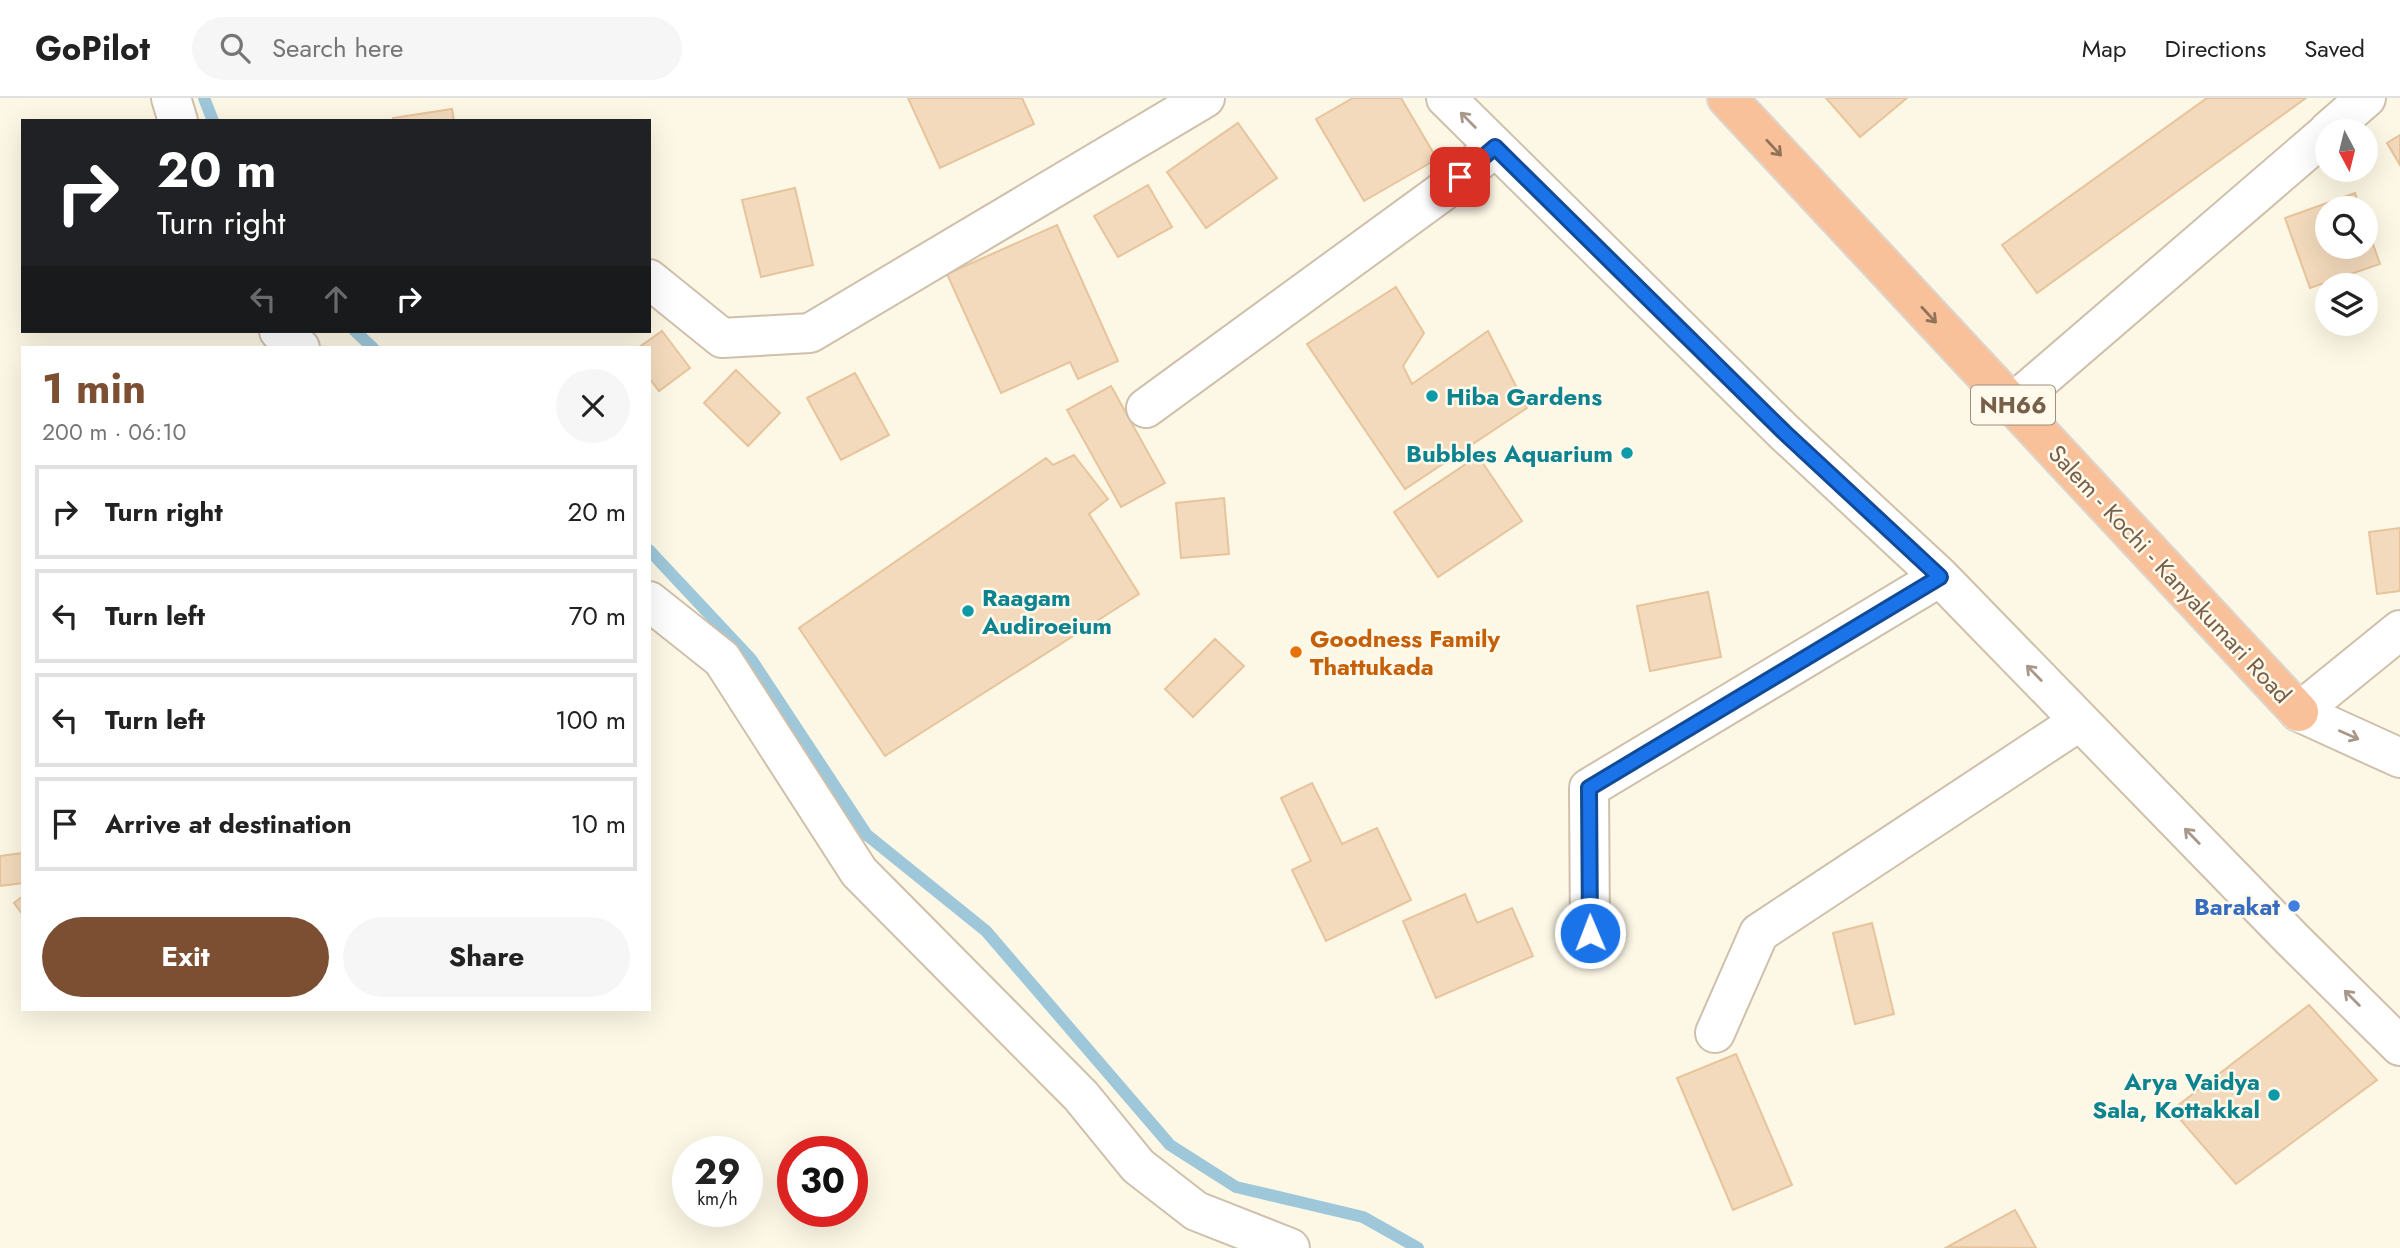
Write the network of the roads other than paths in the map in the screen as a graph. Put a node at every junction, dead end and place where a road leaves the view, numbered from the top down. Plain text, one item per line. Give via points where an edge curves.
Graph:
1 (171, 98) edge
2 (1205, 98) edge
3 (1446, 98) edge
4 (1727, 98) edge
5 (2367, 98) edge
6 (177, 119) edge
7 (2343, 119) edge
8 (2315, 143) edge
9 (1495, 147) junction
10 (651, 281) edge
11 (281, 333) edge
12 (298, 346) edge
13 (2012, 404) junction
14 (1146, 408) dead end
15 (1940, 577) junction
16 (651, 603) edge
17 (2400, 630) edge
18 (2299, 712) junction
19 (2080, 721) junction
20 (2400, 758) edge
21 (1590, 933) dead end
22 (1715, 1033) dead end
23 (2400, 1046) edge
24 (1290, 1248) edge

1 - 6 street
2 - 10 street via 810,333 722,338
9 -> 3 street
4 -> 13 highway, Salem - Kochi - Kanyakumari Road / NH66
5 - 7 street
8 - 13 street
9 - 14 street via 1442,192
9 - 15 street via 1784,432
11 - 12 street
13 - 18 highway, Salem - Kochi - Kanyakumari Road / NH66
19 -> 15 street
15 - 21 street via 1589,788
16 - 24 street via 722,659 859,872 1081,1096 1138,1166 1196,1211
17 - 18 street
18 -> 20 street
19 - 22 street via 1759,933
23 -> 19 street

